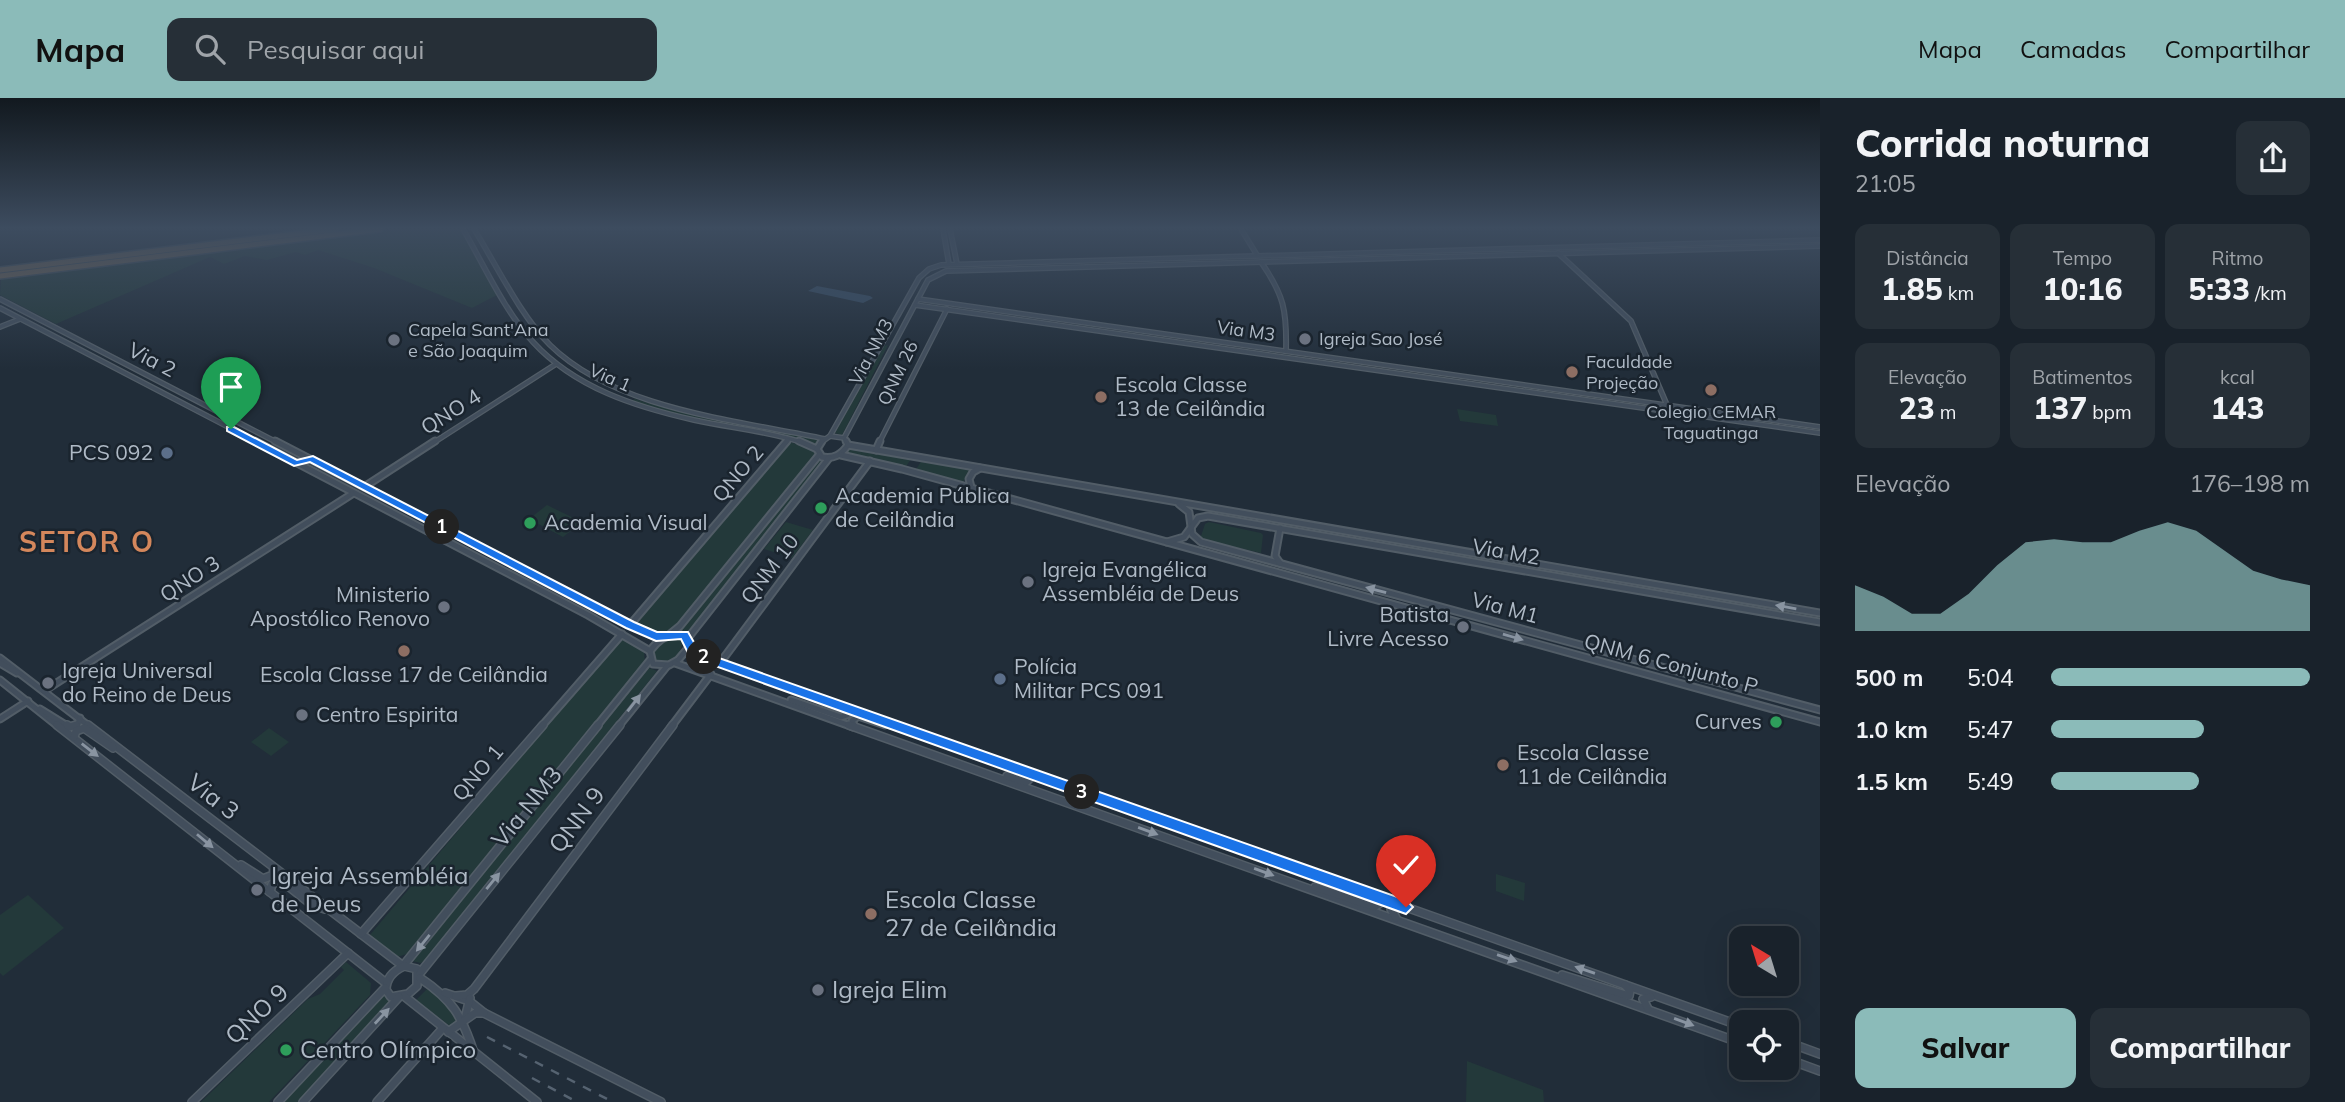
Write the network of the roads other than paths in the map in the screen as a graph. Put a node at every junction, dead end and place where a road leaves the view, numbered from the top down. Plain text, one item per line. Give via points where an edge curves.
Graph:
1 (491, 276) edge
2 (504, 276) edge
3 (922, 276) edge
4 (934, 276) edge
5 (1270, 276) edge
6 (1583, 276) edge
7 (916, 284) junction
8 (925, 286) junction
9 (912, 291) junction
10 (922, 292) junction
11 (0, 299) edge
12 (918, 299) junction
13 (915, 305) junction
14 (934, 305) junction
15 (0, 308) edge
16 (947, 309) junction
17 (20, 310) junction
18 (11, 314) junction
19 (529, 317) junction
20 (20, 319) junction
21 (1053, 321) junction
22 (0, 327) edge
23 (526, 332) junction
24 (1174, 335) junction
25 (1140, 336) junction
26 (887, 337) junction
27 (896, 339) junction
28 (883, 344) junction
29 (892, 346) junction
30 (91, 347) junction
31 (1240, 350) junction
32 (1275, 350) junction
33 (81, 351) junction
34 (1285, 354) junction
35 (1331, 358) junction
36 (1299, 359) junction
37 (556, 364) junction
38 (1436, 372) junction
39 (1400, 373) junction
40 (607, 384) junction
41 (1497, 387) junction
42 (1542, 387) junction
43 (179, 391) junction
44 (186, 395) junction
45 (167, 396) junction
46 (618, 398) junction
47 (175, 400) junction
48 (630, 402) junction
49 (1653, 403) junction
50 (662, 404) junction
51 (1616, 404) junction
52 (1667, 405) junction
53 (1719, 412) junction
54 (1681, 413) junction
55 (1820, 429) edge
56 (827, 437) junction
57 (844, 438) junction
58 (788, 440) junction
59 (848, 445) junction
60 (876, 450) junction
61 (818, 452) junction
62 (301, 453) junction
63 (841, 454) junction
64 (913, 457) junction
65 (310, 458) junction
66 (829, 458) junction
67 (290, 460) junction
68 (870, 461) junction
69 (297, 464) junction
70 (980, 468) junction
71 (902, 469) junction
72 (1046, 479) joint
73 (364, 487) junction
74 (973, 489) junction
75 (352, 494) junction
76 (1173, 502) junction
77 (436, 524) junction
78 (1190, 526) junction
79 (1280, 528) junction
80 (445, 529) junction
81 (425, 531) junction
82 (435, 536) junction
83 (1164, 542) junction
84 (1416, 543) junction
85 (1434, 547) junction
86 (1417, 552) junction
87 (1433, 555) junction
88 (1219, 556) junction
89 (1254, 557) junction
90 (1272, 559) junction
91 (1534, 563) joint
92 (1586, 572) junction
93 (1602, 576) junction
94 (1584, 582) junction
95 (1608, 586) junction
96 (1751, 601) joint
97 (1386, 602) junction
98 (1426, 603) junction
99 (599, 607) junction
100 (610, 613) junction
101 (1820, 613) edge
102 (589, 615) junction
103 (1438, 616) junction
104 (600, 622) junction
105 (1820, 622) edge
106 (630, 625) junction
107 (1507, 625) junction
108 (622, 634) junction
109 (667, 636) junction
110 (688, 638) junction
111 (689, 647) junction
112 (650, 651) junction
113 (0, 660) edge
114 (650, 660) junction
115 (675, 663) junction
116 (720, 663) junction
117 (667, 666) junction
118 (1661, 667) junction
119 (1633, 670) junction
120 (711, 674) junction
121 (0, 680) edge
122 (44, 691) junction
123 (774, 697) junction
124 (28, 701) junction
125 (841, 706) junction
126 (37, 708) junction
127 (1820, 710) edge
128 (80, 718) junction
129 (0, 719) edge
130 (1820, 722) edge
131 (854, 725) junction
132 (922, 734) junction
133 (74, 737) junction
134 (122, 752) junction
135 (971, 767) junction
136 (1026, 772) junction
137 (1042, 792) junction
138 (1111, 802) junction
139 (226, 857) junction
140 (274, 868) junction
141 (1288, 881) junction
142 (271, 892) junction
143 (1372, 894) junction
144 (331, 912) junction
145 (1397, 919) junction
146 (1467, 928) junction
147 (361, 934) junction
148 (348, 953) junction
149 (1551, 959) joint
150 (403, 966) junction
151 (1542, 971) junction
152 (420, 976) junction
153 (1620, 982) junction
154 (386, 986) junction
155 (474, 989) junction
156 (445, 993) junction
157 (456, 996) junction
158 (401, 997) junction
159 (469, 1001) junction
160 (1649, 1009) junction
161 (484, 1013) junction
162 (464, 1022) junction
163 (1729, 1022) edge
164 (1729, 1023) edge
165 (444, 1031) junction
166 (1729, 1039) edge
167 (1799, 1046) edge
168 (474, 1053) junction
169 (1820, 1054) edge
170 (1799, 1063) edge
171 (1820, 1071) edge
172 (191, 1102) edge
173 (278, 1102) edge
174 (303, 1102) edge
175 (377, 1102) edge
176 (537, 1102) edge
177 (661, 1102) edge

1 - 23 main road, Via 1
2 - 19 main road, Via 1
3 - 7 main road, Via NM3
4 - 8 main road
5 - 34 main road via 1287,307
6 - 52 main road via 1631,321
7 - 8 main road
7 - 9 main road, Via NM3
8 - 10 main road, Via NM3
9 - 10 main road
9 - 26 main road, Via NM3
10 - 12 main road, Via NM3
11 - 17 main road, Via 2
12 - 13 main road, Via NM3
12 - 14 main road, Via M3
13 - 14 main road, Via M3
13 - 27 main road, Via NM3
14 - 16 main road, Via M3
14 - 21 main road, Via M3
15 - 18 main road, Via 2
16 - 21 main road, Via M3
16 - 60 main road, QNM 26
17 - 18 main road
17 - 30 main road, Via 2
18 - 20 main road, Via 2
19 - 23 main road via 535,331
19 - 40 main road, Via 1 via 566,360
20 - 22 main road
20 - 33 main road, Via 2
21 - 24 main road, Via M3
21 - 25 main road
23 - 37 main road, Via 1
24 - 25 main road via 1176,339
24 - 32 main road, Via M3
25 - 31 main road
26 - 27 main road
26 - 28 main road, Via NM3
27 - 29 main road, Via NM3
28 - 29 main road
28 - 56 main road, Via NM3
29 - 57 main road, Via NM3
30 - 33 main road
30 - 43 main road, Via 2
31 - 32 main road via 1239,346
31 - 34 main road
32 - 34 main road, Via M3
33 - 45 main road, Via 2
34 - 35 main road, Via M3
34 - 36 main road
35 - 36 main road via 1334,361
35 - 38 main road, Via M3
36 - 39 main road
37 - 46 main road, Via 1
37 - 73 main road, QNO 4
38 - 39 main road via 1396,370
38 - 42 main road, Via M3
39 - 41 main road
40 - 46 main road via 626,394
40 - 50 main road, Via 1
41 - 42 main road via 1544,391
41 - 51 main road
42 - 49 main road, Via M3
43 - 44 main road, Via 2
43 - 45 main road
44 - 47 main road
44 - 62 main road, Via 2
45 - 47 main road, Via 2
46 - 48 main road, Via 1
47 - 67 main road, Via 2
48 - 50 main road via 636,398
48 - 58 main road, Via 1
49 - 51 main road via 1612,399
49 - 52 main road, Via M3
50 - 56 main road, Via 1
51 - 54 main road
52 - 53 main road, Via M3
53 - 54 main road via 1724,417
53 - 55 main road, Via M3
54 - 55 main road
56 - 57 main road, Via 1
56 - 61 main road, Via NM3
57 - 59 main road
58 - 61 main road, Via 1
58 - 106 main road, QNO 2
59 - 60 main road
59 - 63 main road
60 - 64 main road
61 - 66 main road, Via 1
61 - 109 main road via 680,626
62 - 65 main road, Via 2
62 - 67 main road
63 - 66 main road
63 - 68 main road
64 - 70 main road
64 - 71 main road via 917,466
65 - 69 main road
65 - 73 main road, Via 2
66 - 110 main road
67 - 69 main road, Via 2
68 - 71 main road
68 - 116 main road, QNM 10
69 - 75 main road, Via 2
70 - 72 main road
70 - 74 main road via 969,480
71 - 74 main road
72 - 76 main road
73 - 77 main road, Via 2
74 - 83 main road
75 - 81 main road, Via 2
75 - 122 main road, QNO 3
76 - 78 main road, Via M1 via 1189,512
76 - 84 main road
77 - 80 main road, Via 2
77 - 81 main road
78 - 79 main road, Via M2 via 1208,516
78 - 83 main road via 1180,539
78 - 89 main road, Via M1 via 1201,542
79 - 86 main road, Via M2
79 - 90 main road
80 - 82 main road
80 - 99 main road, Via 2
81 - 82 main road, Via 2
82 - 102 main road, Via 2
83 - 88 main road
84 - 85 main road
84 - 86 main road via 1422,550
85 - 87 main road via 1429,551
85 - 91 main road
86 - 87 main road, Via M2
87 - 94 main road, Via M2
88 - 89 main road via 1216,552 1220,550
88 - 97 main road
89 - 90 main road, Via M1
98 -> 90 main road, Via M1
91 - 92 main road
92 - 93 main road
92 - 94 main road via 1589,579
93 - 95 main road via 1598,580
93 - 96 main road
94 - 95 main road, Via M2
95 - 105 main road, Via M2
101 -> 96 main road
97 - 98 main road via 1424,610
97 - 103 main road, QNM 6 Conjunto P
98 - 107 main road, Via M1
99 - 100 main road, Via 2
99 - 102 main road
100 - 104 main road
100 - 106 main road, Via 2
102 - 104 main road, Via 2
103 - 107 main road via 1436,610
103 -> 119 main road, QNM 6 Conjunto P
104 - 108 main road, Via 2
106 - 109 main road, Via 2 via 654,636
107 - 118 main road, Via M1
108 - 112 main road, Via 2
108 - 147 main road, QNO 1
109 - 110 main road
109 - 112 main road
110 - 111 main road
111 - 115 main road
111 - 116 main road via 694,654
112 - 114 main road
113 - 122 main road, Via 3
114 - 117 main road via 656,666
114 -> 150 main road, Via NM3
115 - 117 main road
115 - 120 main road
116 - 125 main road
152 -> 117 main road, Via NM3
118 - 119 main road via 1663,675
118 - 127 main road, Via M1
119 - 130 main road, QNM 6 Conjunto P
120 - 123 main road
120 - 155 main road, QNN 9
121 - 124 main road, Via 3
122 - 128 main road, Via 3
123 - 125 main road via 841,717 848,712
123 - 131 main road
124 - 126 main road, Via 3
124 - 129 main road
125 - 132 main road
126 - 128 main road via 70,727
126 - 133 main road, Via 3
128 - 134 main road, Via 3
131 - 132 main road via 858,716
131 - 135 main road
132 - 136 main road
133 - 134 main road via 84,728
133 -> 139 main road, Via 3
134 - 140 main road, Via 3
135 - 136 main road via 1026,782 1030,778
135 - 137 main road
136 - 138 main road
137 - 138 main road via 1038,787 1044,781
137 -> 141 main road
138 - 143 main road
139 - 140 main road via 263,879 271,876
139 - 142 main road, Via 3
140 - 144 main road, Via 3
141 - 143 main road via 1378,906 1379,899
141 - 145 main road
142 - 144 main road via 272,884 282,881 311,904
142 - 148 main road, Via 3
143 - 146 main road
144 - 147 main road, Via 3
145 - 146 main road via 1391,913 1393,907
145 -> 151 main road
146 - 149 main road
147 - 150 main road, Via 3
148 - 154 main road, Via 3
148 - 172 main road, QNO 9
153 -> 149 main road
150 - 152 main road via 415,967
150 - 154 main road via 390,974
151 - 153 main road via 1629,996 1629,988
151 - 160 main road
152 - 156 main road
152 - 158 main road via 414,990
153 - 163 main road
154 - 158 main road via 391,997
154 - 173 main road
155 - 157 main road
155 - 159 main road, QNN 9
156 - 157 main road
156 - 162 main road
157 - 159 main road
158 - 165 main road
174 -> 158 main road
159 - 161 main road
159 - 162 main road, QNN 9
160 - 164 main road via 1645,996
160 -> 166 main road
161 - 162 main road via 475,1013
161 - 177 main road
162 - 165 main road
162 - 168 main road
165 - 168 main road
165 - 175 main road
167 - 169 main road
168 - 176 main road
170 - 171 main road

